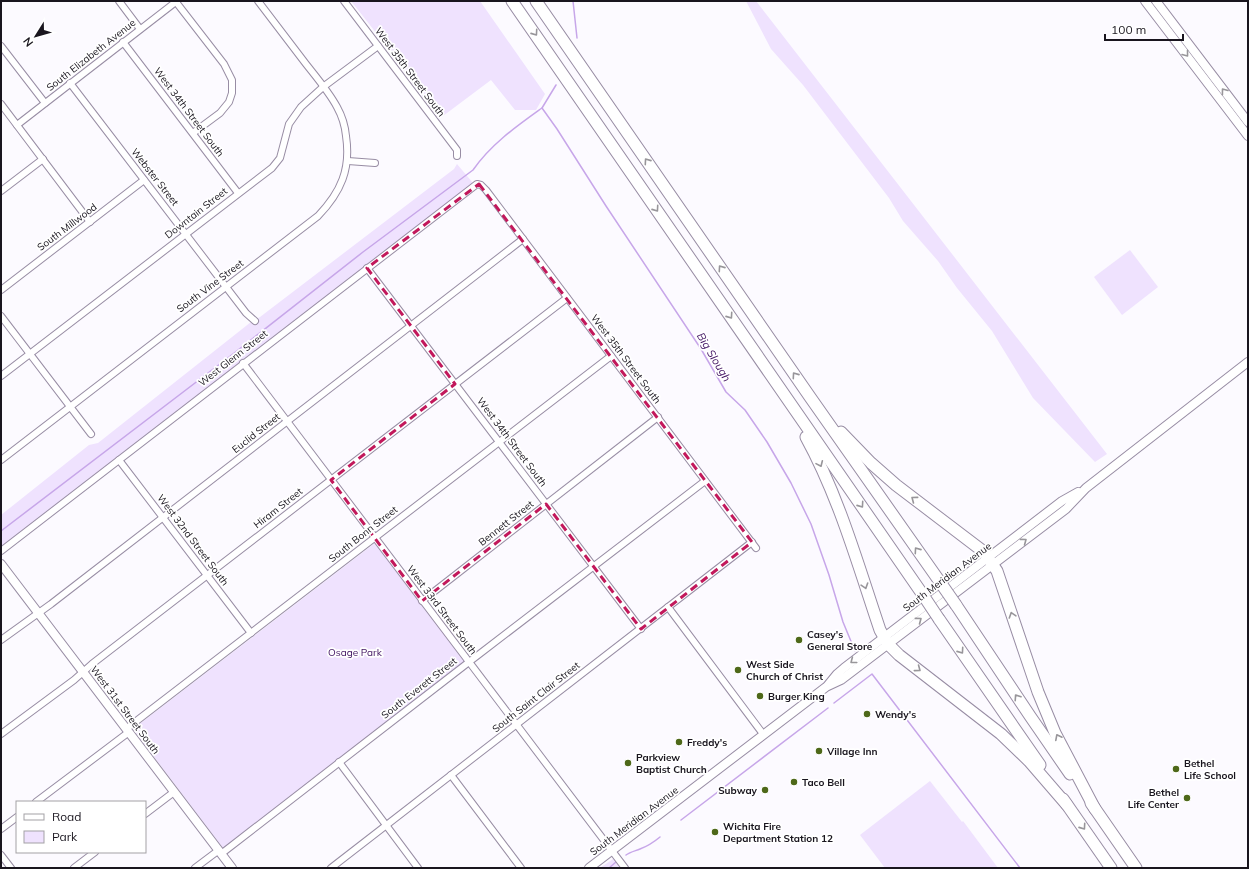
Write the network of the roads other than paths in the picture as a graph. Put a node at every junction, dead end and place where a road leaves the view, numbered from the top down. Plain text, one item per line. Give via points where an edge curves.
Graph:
1 (119, 1) edge
2 (258, 1) edge
3 (344, 1) edge
4 (512, 1) edge
5 (536, 1) edge
6 (1146, 1) edge
7 (1156, 1) edge
8 (177, 2) edge
9 (140, 29) junction
10 (123, 42) junction
11 (1, 46) edge
12 (378, 46) junction
13 (70, 83) junction
14 (323, 87) junction
15 (45, 103) junction
16 (1, 104) edge
17 (1248, 122) edge
18 (17, 125) junction
19 (192, 133) junction
20 (1248, 136) edge
21 (457, 156) dead end
22 (43, 159) junction
23 (348, 161) junction
24 (375, 163) dead end
25 (144, 180) junction
26 (479, 184) joint
27 (1, 191) edge
28 (238, 193) junction
29 (90, 222) junction
30 (186, 234) junction
31 (523, 239) junction
32 (367, 268) junction
33 (226, 286) junction
34 (1, 290) edge
35 (567, 298) junction
36 (1, 316) edge
37 (255, 321) dead end
38 (412, 326) junction
39 (30, 354) junction
40 (611, 356) junction
41 (1248, 362) edge
42 (243, 364) junction
43 (1, 376) edge
44 (455, 384) junction
45 (783, 392) junction
46 (810, 397) junction
47 (70, 407) junction
48 (658, 417) junction
49 (287, 422) junction
50 (91, 434) dead end
51 (499, 442) junction
52 (1, 460) edge
53 (119, 460) junction
54 (331, 480) junction
55 (705, 481) junction
56 (546, 504) junction
57 (163, 518) junction
58 (375, 538) junction
59 (754, 545) joint
60 (1, 551) edge
61 (990, 561) junction
62 (1, 564) edge
63 (593, 566) junction
64 (207, 575) junction
65 (422, 601) junction
66 (668, 607) junction
67 (38, 613) junction
68 (641, 629) junction
69 (251, 633) junction
70 (1, 640) edge
71 (886, 641) junction
72 (469, 662) junction
73 (83, 672) junction
74 (516, 725) junction
75 (128, 730) junction
76 (1, 734) edge
77 (763, 734) junction
78 (339, 762) junction
79 (451, 775) junction
80 (174, 792) junction
81 (37, 801) edge
82 (1067, 805) junction
83 (1095, 809) junction
84 (146, 813) edge
85 (16, 818) edge
86 (386, 826) junction
87 (1, 829) edge
88 (612, 850) junction
89 (220, 852) junction
90 (94, 853) edge
91 (1, 855) edge
92 (11, 868) edge
93 (74, 868) edge
94 (195, 868) edge
95 (232, 868) edge
96 (332, 868) edge
97 (418, 868) edge
98 (521, 868) edge
99 (589, 868) edge
100 (625, 868) edge
101 (1111, 868) edge
102 (1136, 868) edge

1 - 9 street
2 - 14 street, South Vine Street
3 - 12 street, West 35th Street South
4 -> 45 highway
46 -> 5 highway
6 -> 20 main road
17 -> 7 main road
8 - 9 street, South Elizabeth Avenue
8 - 19 street via 224,64 232,80 229,102 220,113
9 - 10 street, South Elizabeth Avenue
10 - 13 street, South Elizabeth Avenue
10 - 19 street, West 34th Street South
11 - 15 street
12 - 14 street, Downtain Street
12 - 21 street, West 35th Street South via 457,150
13 - 15 street, South Elizabeth Avenue
13 - 25 street, Webster Street
14 - 23 street, South Vine Street via 344,120
14 - 28 street, Downtain Street via 305,102 291,121 278,161
15 - 18 street, South Elizabeth Avenue
16 - 18 street
18 - 22 street
19 - 28 street, West 34th Street South
22 - 27 street
22 - 29 street
23 - 24 street
23 - 33 street, South Vine Street via 339,188 318,216
25 - 29 street, South Millwood
25 - 30 street, Webster Street
26 - 31 street, West 35th Street South
26 - 32 street, West Glenn Street
28 - 30 street, Downtain Street
29 - 34 street, South Millwood
30 - 33 street, Webster Street
30 - 39 street, Downtain Street
31 - 35 street, West 35th Street South
31 - 38 street, Euclid Street
32 - 38 street, West 34th Street South
32 - 42 street, West Glenn Street
33 - 37 street, Webster Street
33 - 47 street, South Vine Street
35 - 40 street, West 35th Street South
35 - 44 street, Hiram Street
36 - 39 street
38 - 44 street, West 34th Street South
38 - 49 street, Euclid Street
39 - 43 street, Downtain Street
39 - 47 street
40 - 48 street, West 35th Street South
40 - 51 street, South Bonn Street
41 - 61 main road, South Meridian Avenue via 1086,488 1062,501
42 - 49 street, West 33rd Street South
42 - 53 street, West Glenn Street
44 - 51 street, West 34th Street South
44 - 54 street, Hiram Street
45 -> 71 highway via 814,450 829,485
45 -> 82 highway, bridge
61 -> 46 highway via 984,552 871,463
83 -> 46 highway, bridge
47 - 50 street
47 - 52 street, South Vine Street
48 - 55 street, West 35th Street South
48 - 56 street, Bennett Street
49 - 54 street, West 33rd Street South
49 - 57 street, Euclid Street
51 - 56 street, West 34th Street South
51 - 58 street, South Bonn Street
53 - 57 street, West 32nd Street South
53 - 60 street, West Glenn Street
54 - 58 street, West 33rd Street South
54 - 64 street, Hiram Street
55 - 59 street, West 35th Street South
55 - 63 street, South Everett Street
56 - 63 street, West 34th Street South
56 - 65 street, Bennett Street
57 - 64 street, West 32nd Street South
57 - 67 street, Euclid Street
58 - 65 street, West 33rd Street South
58 - 69 street, South Bonn Street
59 - 66 street, South Saint Clair Street
61 - 71 main road, South Meridian Avenue
83 -> 61 highway via 1055,733 1038,692 997,571
62 - 67 main road, West 31st Street South
63 - 68 street, West 34th Street South
63 - 72 street, South Everett Street
64 - 69 street, West 32nd Street South
64 - 73 street, Hiram Street
65 - 72 street, West 33rd Street South
66 - 68 street, South Saint Clair Street
66 - 77 street
67 - 70 street, Euclid Street
67 - 73 main road, West 31st Street South
68 - 74 street, South Saint Clair Street
69 - 75 street, South Bonn Street
71 - 77 main road, South Meridian Avenue via 842,680 826,687
71 -> 82 highway via 899,655 1001,734
72 - 74 street, West 33rd Street South
72 - 78 street, South Everett Street
73 - 75 main road, West 31st Street South
73 - 76 street, Hiram Street
74 - 79 street, South Saint Clair Street
74 - 88 street, West 33rd Street South
75 - 80 main road, West 31st Street South
75 - 81 street, South Bonn Street
77 - 88 main road, South Meridian Avenue
78 - 86 street
78 - 89 street, South Everett Street
79 - 86 street, South Saint Clair Street
79 - 98 street
80 - 84 street
80 - 89 main road, West 31st Street South
82 -> 101 highway
83 - 102 highway
85 - 87 street
86 - 96 street, South Saint Clair Street
86 - 97 street
88 - 99 main road, South Meridian Avenue
88 - 100 street, West 33rd Street South
89 - 94 street, South Everett Street
89 - 95 main road, West 31st Street South
90 - 93 street
91 - 92 street

